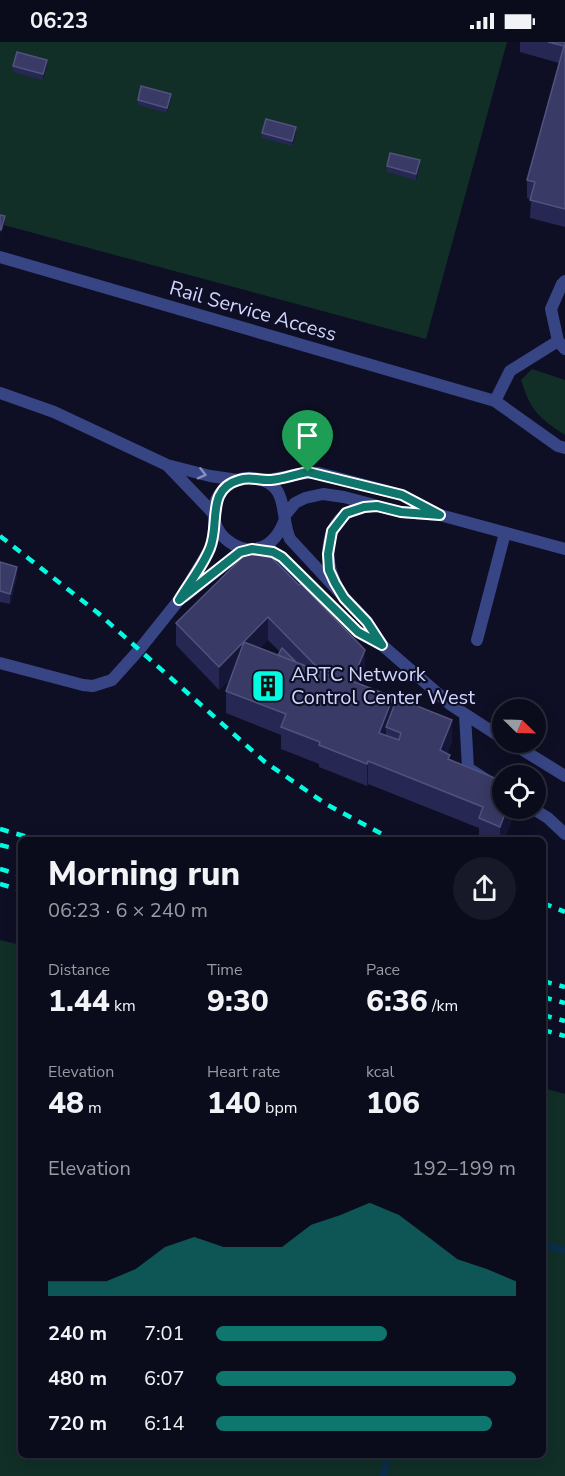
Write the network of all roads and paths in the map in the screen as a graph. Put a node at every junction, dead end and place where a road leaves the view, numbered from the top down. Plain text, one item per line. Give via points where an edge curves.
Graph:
1 (0, 257) edge
2 (565, 281) edge
3 (562, 345) edge
4 (0, 393) edge
5 (495, 401) junction
6 (565, 448) edge
7 (166, 465) junction
8 (238, 480) junction
9 (261, 480) junction
10 (377, 506) junction
11 (440, 515) junction
12 (285, 516) junction
13 (214, 517) junction
14 (505, 533) junction
15 (249, 549) junction
16 (565, 549) edge
17 (344, 598) junction
18 (179, 600) junction
19 (477, 640) dead end
20 (382, 645) junction
21 (0, 663) edge
22 (465, 715) junction
23 (492, 732) edge
24 (528, 753) edge
25 (565, 776) edge
26 (492, 784) edge
27 (546, 817) edge
28 (565, 834) edge

1 - 5 street, Rail Service Access
2 - 3 street via 551,309
3 - 5 street via 510,371
4 - 7 street via 54,412
5 - 6 street, Rail Service Access
7 -> 8 street
7 - 13 street
8 - 9 street
8 - 13 street via 220,493
9 - 11 street via 319,473 402,495
9 - 12 street via 281,497
10 - 11 street
10 - 12 street via 344,497 314,495 295,503
10 - 17 street via 346,513 332,531 329,570
11 - 14 street
12 - 15 street via 274,540 264,547
12 - 17 street via 286,529 295,545
13 - 15 street via 226,540
13 - 18 street via 210,549
14 - 16 street
14 - 19 street
15 - 18 street
15 - 20 street via 282,557 358,632
17 - 20 street
18 - 21 street via 119,673 103,684 83,685
20 - 22 street
22 - 23 street
22 - 26 street via 468,768
24 - 25 street
27 - 28 street

